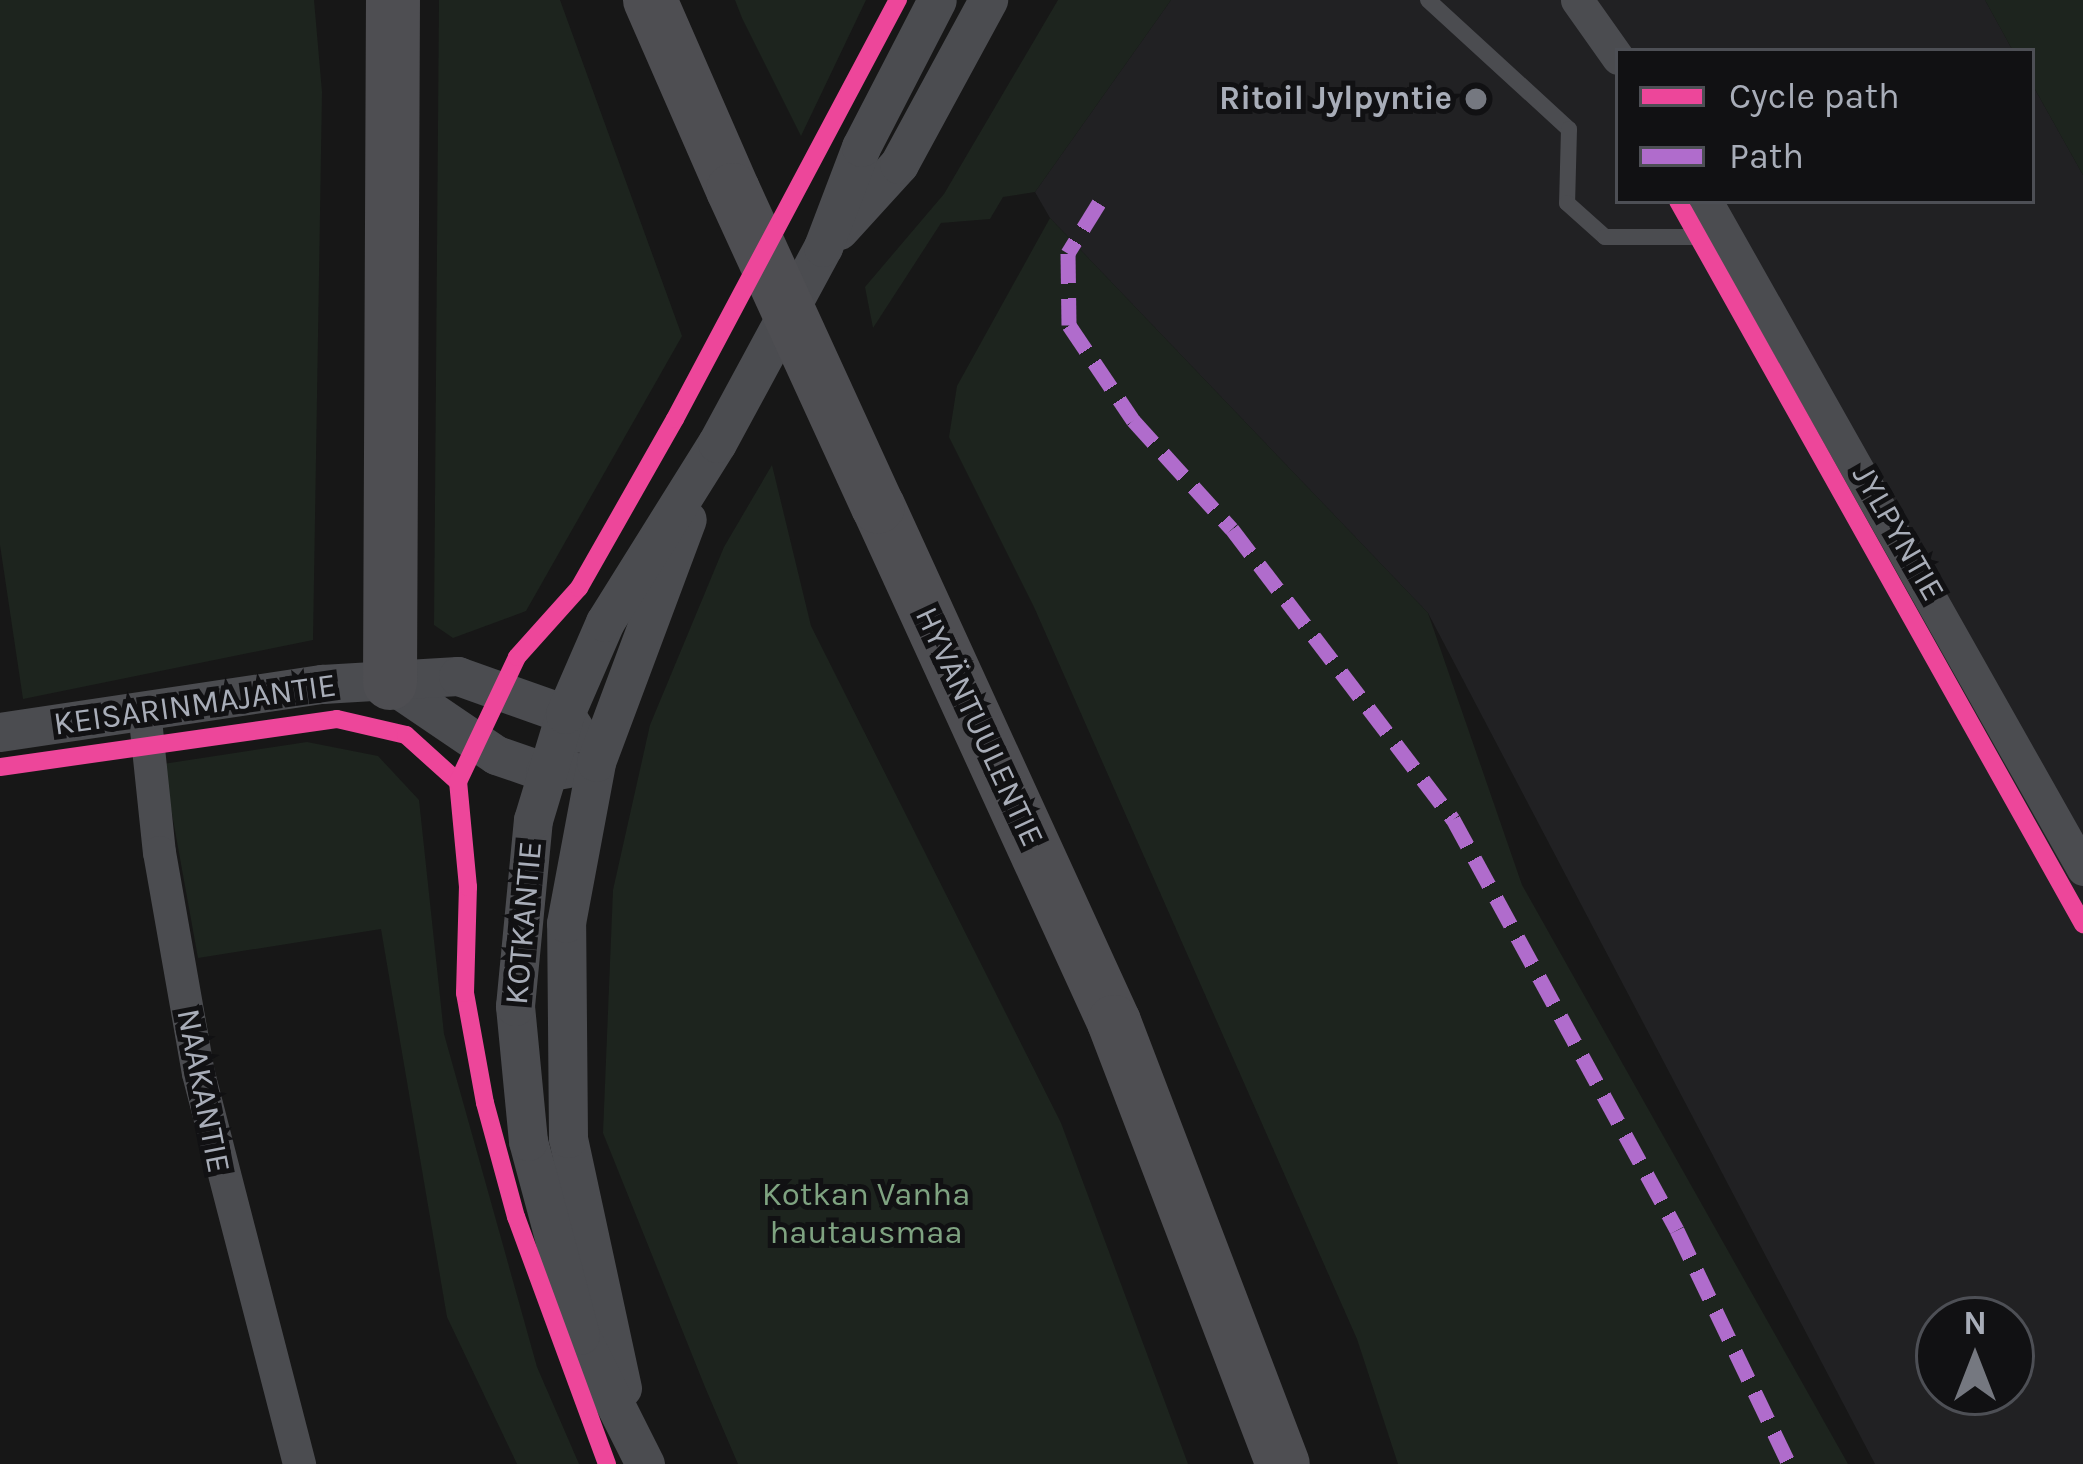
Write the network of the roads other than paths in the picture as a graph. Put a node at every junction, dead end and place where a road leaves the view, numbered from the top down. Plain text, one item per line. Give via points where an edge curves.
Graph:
1 (393, 0) edge
2 (650, 0) edge
3 (937, 0) edge
4 (988, 0) edge
5 (1428, 0) edge
6 (1576, 0) edge
7 (1615, 54) edge
8 (1713, 213) edge
9 (823, 247) junction
10 (717, 443) junction
11 (390, 683) junction
12 (143, 710) junction
13 (565, 714) junction
14 (0, 732) edge
15 (596, 762) junction
16 (544, 772) junction
17 (2083, 869) edge
18 (637, 1446) edge
19 (299, 1464) edge
20 (1283, 1464) edge

1 - 11 highway
2 - 20 highway, HYVÄNTUULENTIE, bridge via 1114,1022
3 - 9 street, KOTKANTIE via 861,147
4 - 9 street, KOTKANTIE via 899,164
5 - 8 lane via 1569,129 1567,203 1605,237 1700,237
6 - 7 street
8 - 17 street, JYLPYNTIE
9 - 10 street, KOTKANTIE
10 - 13 street, KOTKANTIE via 629,576
10 - 15 street, KOTKANTIE
11 - 12 street, KEISARINMAJANTIE via 322,684
11 - 13 street, KEISARINMAJANTIE via 479,680
11 - 16 street via 496,755
12 - 14 street, KEISARINMAJANTIE
12 - 19 street, NAAKANTIE via 198,1072
13 - 15 street
13 - 16 street, KOTKANTIE
15 - 16 street
15 - 18 street, KOTKANTIE via 566,923 562,1087 578,1199
16 - 18 street, KOTKANTIE via 518,920 519,1082 542,1210 573,1313

